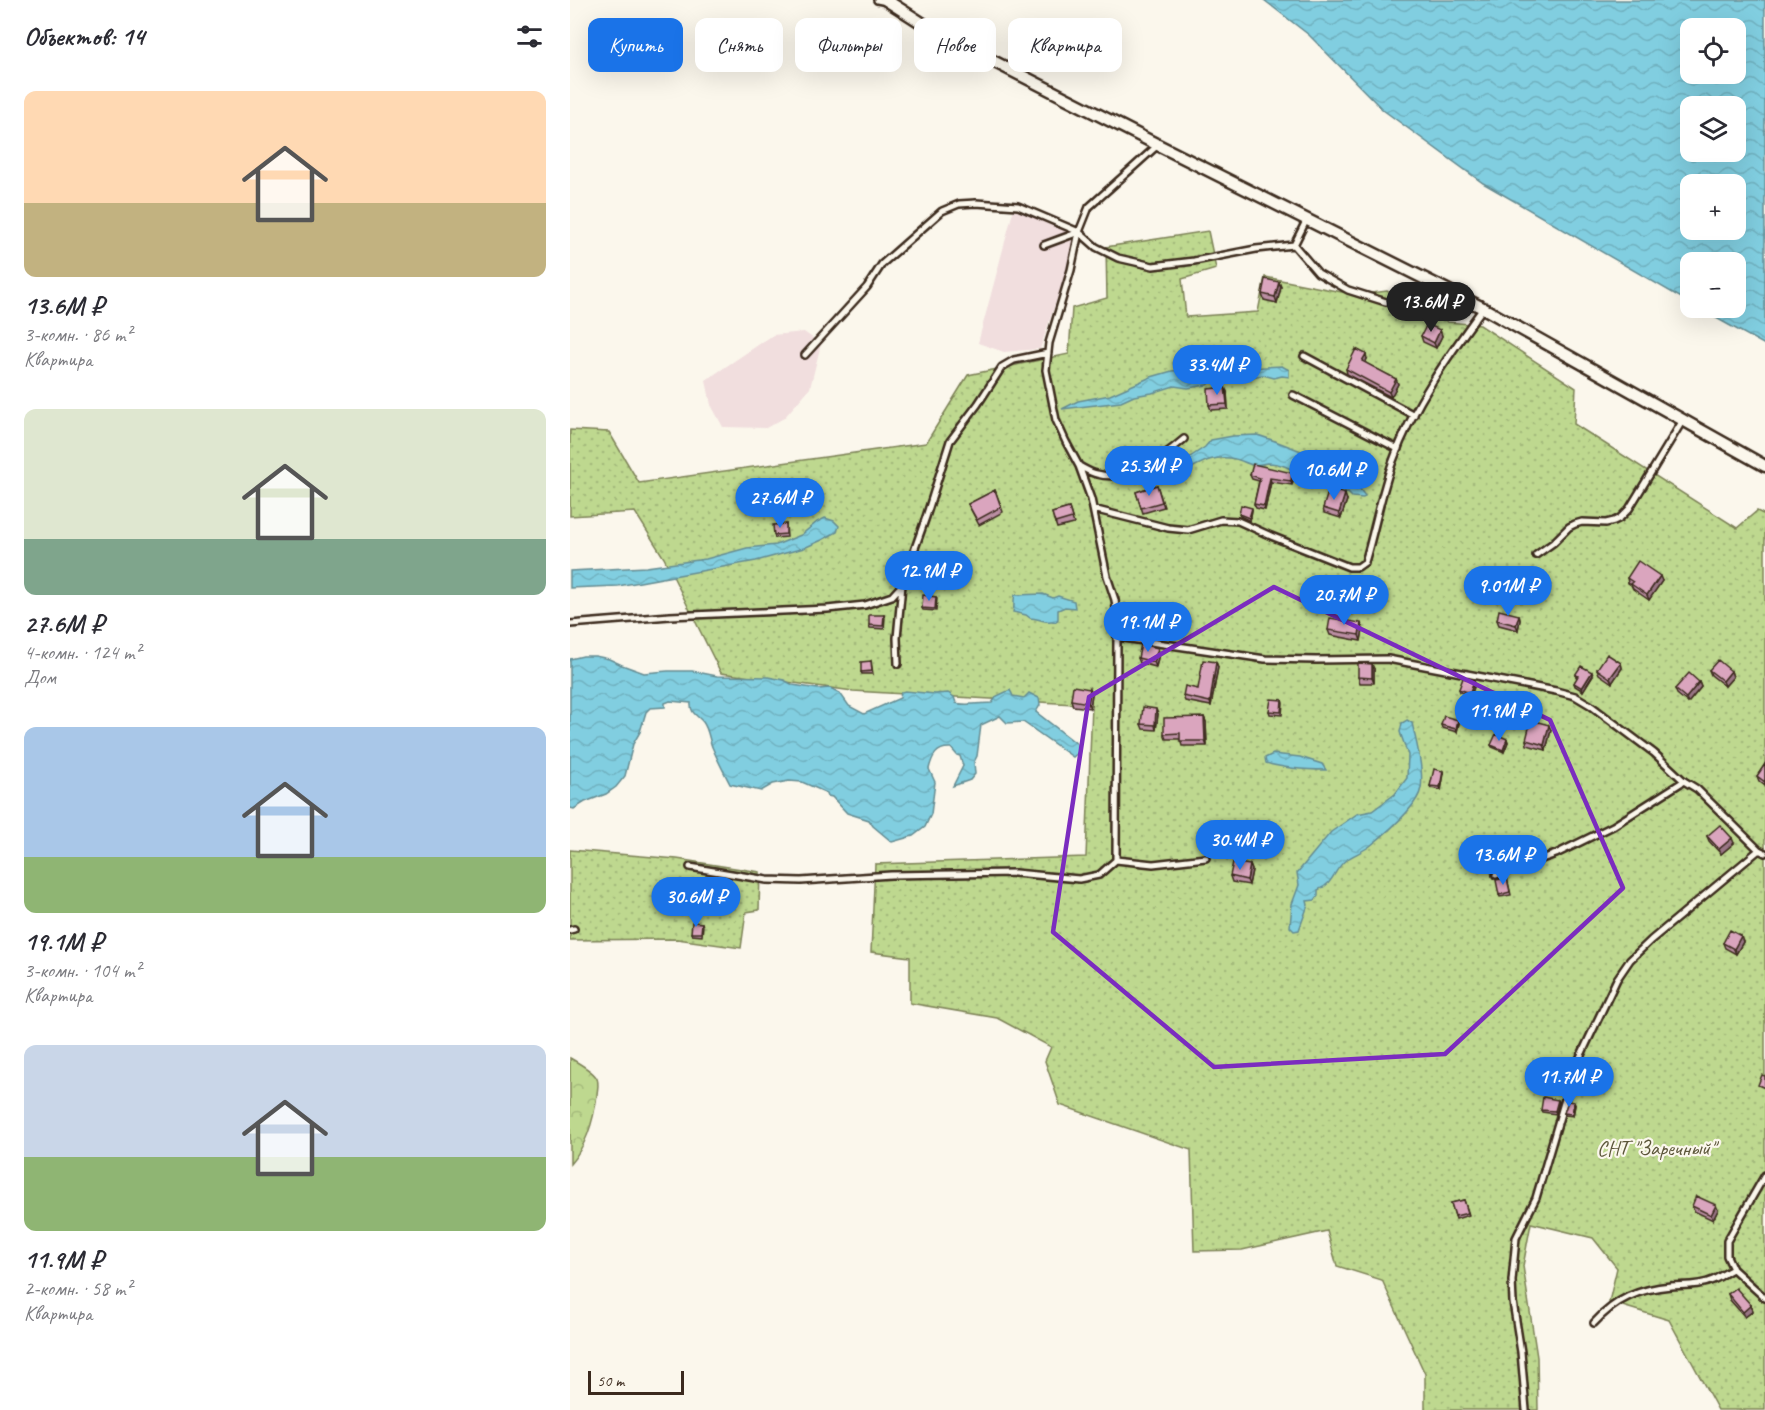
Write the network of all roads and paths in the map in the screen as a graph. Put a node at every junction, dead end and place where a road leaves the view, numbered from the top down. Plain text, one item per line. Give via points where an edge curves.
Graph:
1 (877, 0) edge
2 (887, 1) edge
3 (1158, 145) junction
4 (1307, 218) junction
5 (1079, 232) junction
6 (1044, 245) dead end
7 (1294, 245) junction
8 (1386, 302) dead end
9 (1483, 308) junction
10 (1048, 353) junction
11 (805, 356) dead end
12 (1304, 356) dead end
13 (1293, 395) dead end
14 (1414, 415) junction
15 (1683, 420) junction
16 (1184, 439) dead end
17 (1398, 448) junction
18 (1079, 466) junction
19 (1765, 466) edge
20 (1093, 508) junction
21 (1536, 555) dead end
22 (902, 585) junction
23 (570, 624) edge
24 (1117, 637) junction
25 (898, 664) dead end
26 (1684, 781) junction
27 (1762, 852) edge
28 (1206, 858) dead end
29 (1116, 860) junction
30 (690, 867) dead end
31 (1496, 875) dead end
32 (1765, 1175) edge
33 (1733, 1269) junction
34 (1765, 1298) edge
35 (1594, 1323) dead end
36 (1526, 1410) edge

1 - 2 lane
2 - 3 street via 936,32
3 - 4 street
3 - 5 lane via 1089,207
4 - 7 lane
4 - 9 street
5 - 6 lane
5 - 7 lane via 1096,248 1153,266
5 - 10 lane
5 - 11 lane via 1018,206 958,204 942,211 882,264 867,287
7 - 8 lane via 1318,273 1347,291
9 - 14 lane
9 - 15 street
10 - 18 lane via 1046,370 1056,420
10 - 22 lane via 1014,360 1002,367 950,441
12 - 14 lane
13 - 17 lane
14 - 17 lane
15 - 19 street
15 - 21 lane via 1620,518 1606,523 1575,524
16 - 18 lane via 1126,474 1097,474
17 - 20 lane via 1365,562 1358,567 1349,567 1238,521 1221,520 1188,530
18 - 20 lane
20 - 24 lane via 1118,615
22 - 23 lane via 892,596 855,606
22 - 25 lane
24 - 26 lane via 1265,659 1388,659 1566,693 1590,705
24 - 29 lane
26 - 27 lane
26 - 31 lane via 1613,826 1556,854
27 - 36 lane via 1630,960 1573,1072 1536,1198 1516,1238 1513,1302
28 - 29 lane via 1153,864
29 - 30 lane via 1099,875 1079,879 1004,873 767,880
32 - 33 lane via 1727,1241 1727,1256
33 - 34 lane
33 - 35 lane via 1697,1285 1640,1291 1607,1309

